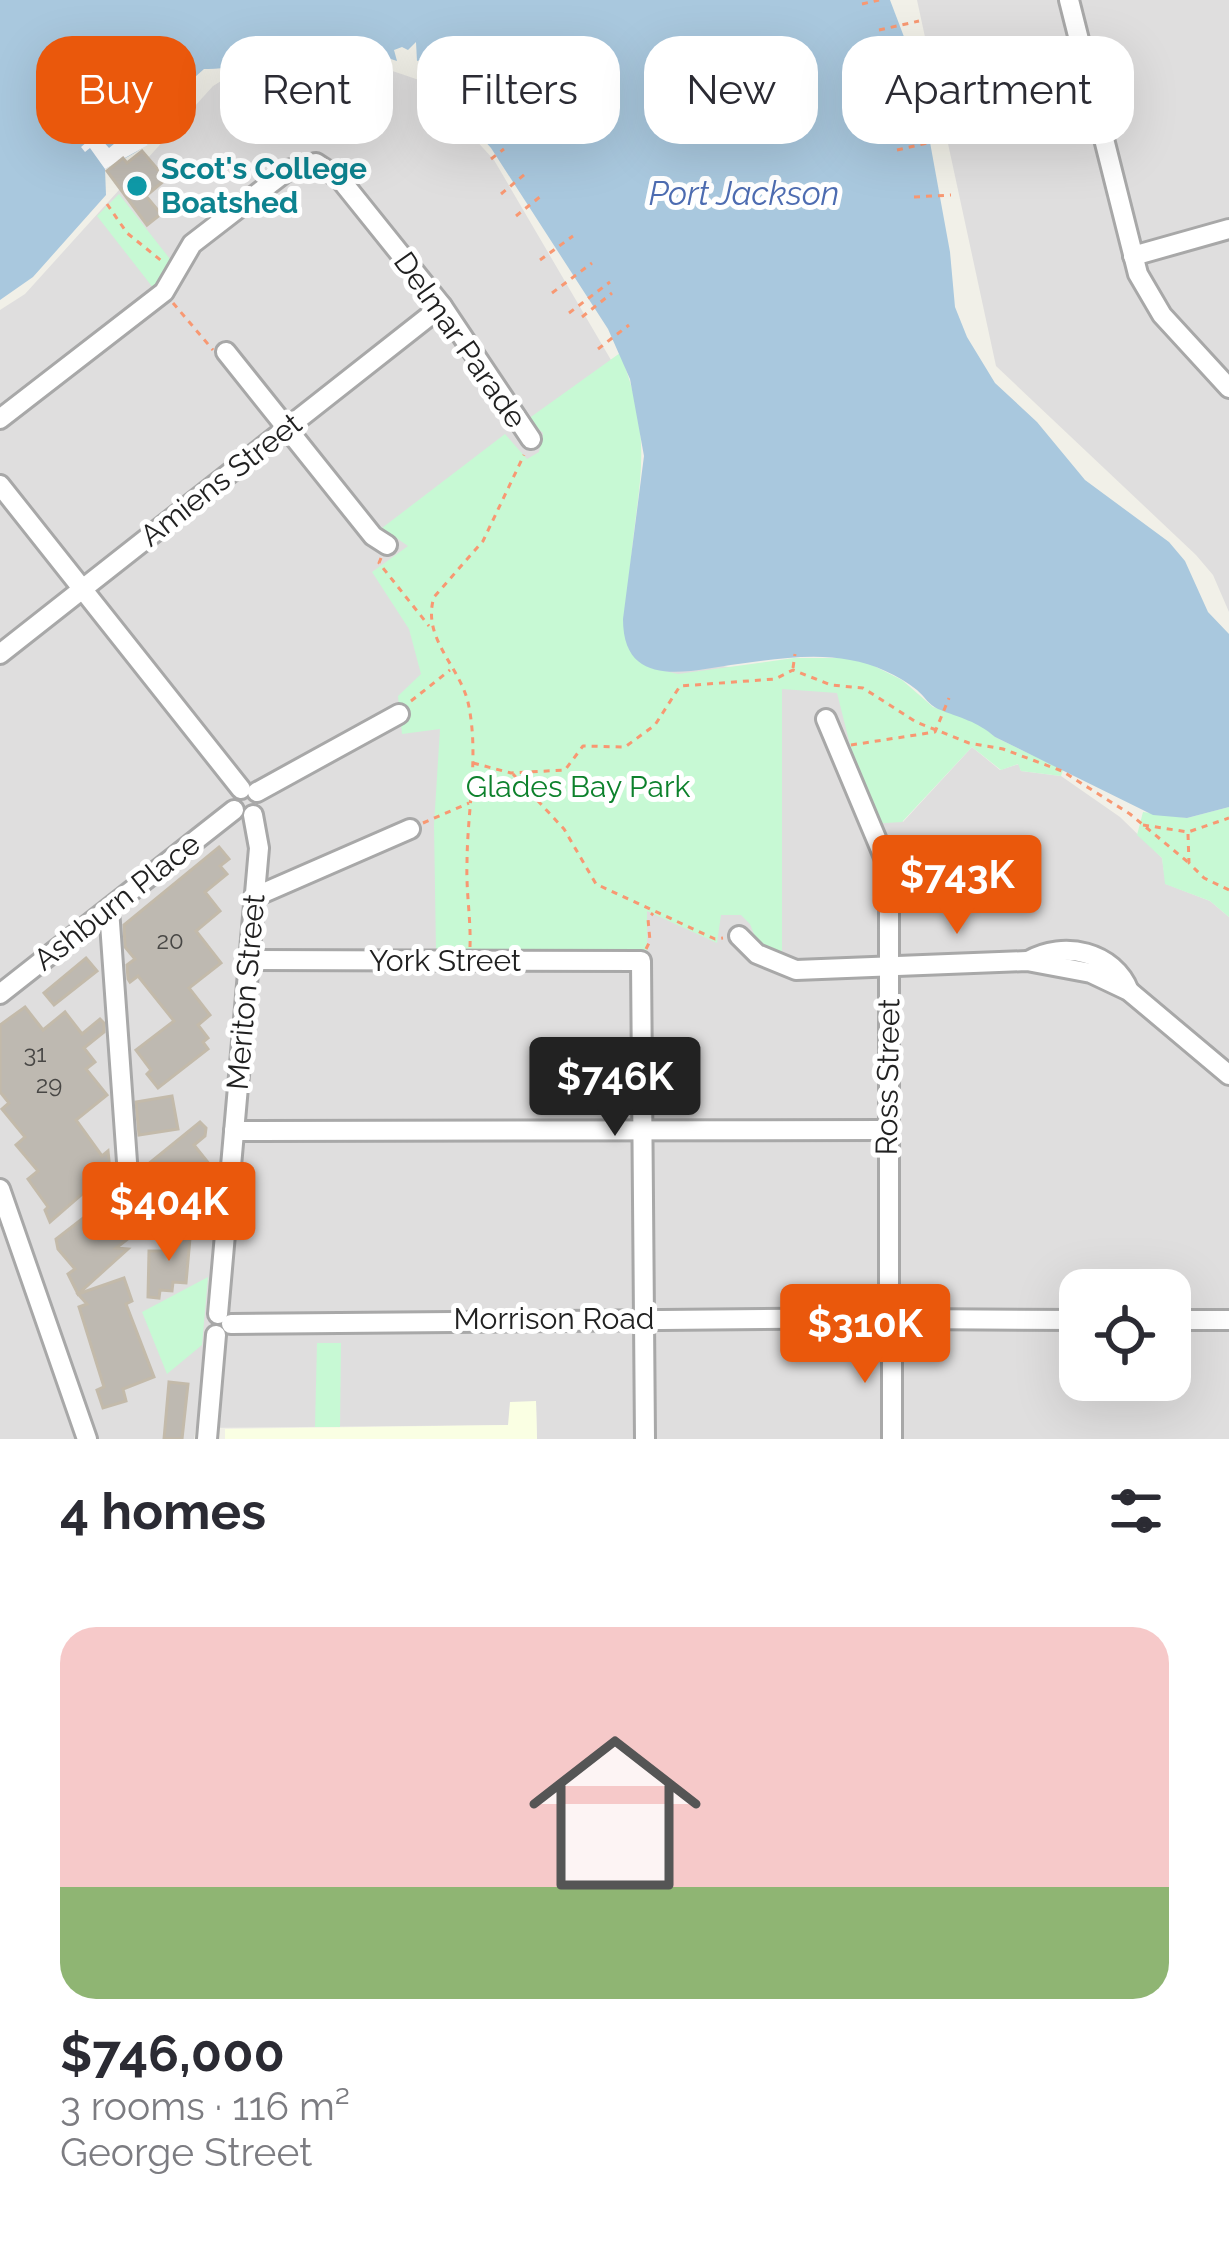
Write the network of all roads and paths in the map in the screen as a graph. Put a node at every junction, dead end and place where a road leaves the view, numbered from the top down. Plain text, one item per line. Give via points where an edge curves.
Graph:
1 (879, 0) edge
2 (1069, 0) edge
3 (862, 4) dead end
4 (919, 21) dead end
5 (880, 30) dead end
6 (923, 144) edge
7 (504, 149) dead end
8 (897, 150) dead end
9 (491, 159) dead end
10 (525, 174) dead end
11 (501, 194) dead end
12 (951, 194) dead end
13 (541, 196) dead end
14 (914, 197) dead end
15 (107, 204) dead end
16 (516, 216) dead end
17 (1229, 230) edge
18 (573, 236) dead end
19 (1133, 256) junction
20 (540, 260) dead end
21 (592, 263) dead end
22 (175, 268) junction
23 (610, 282) dead end
24 (164, 292) junction
25 (552, 293) dead end
26 (612, 293) dead end
27 (442, 306) junction
28 (569, 313) dead end
29 (582, 317) dead end
30 (629, 325) dead end
31 (598, 350) dead end
32 (218, 351) joint
33 (1229, 388) edge
34 (0, 418) edge
35 (287, 428) junction
36 (531, 439) joint
37 (0, 485) edge
38 (387, 545) joint
39 (84, 588) junction
40 (430, 628) junction
41 (0, 654) edge
42 (795, 654) dead end
43 (452, 669) junction
44 (793, 670) junction
45 (949, 698) dead end
46 (399, 714) joint
47 (826, 719) dead end
48 (935, 728) junction
49 (837, 747) junction
50 (472, 763) junction
51 (512, 772) junction
52 (249, 791) junction
53 (470, 803) junction
54 (244, 813) junction
55 (1229, 818) edge
56 (1141, 824) junction
57 (410, 829) joint
58 (1189, 832) junction
59 (1189, 862) junction
60 (1229, 890) edge
61 (254, 897) junction
62 (109, 909) junction
63 (655, 912) junction
64 (739, 937) joint
65 (249, 960) junction
66 (469, 961) junction
67 (641, 961) junction
68 (890, 967) junction
69 (0, 994) edge
70 (1229, 1075) edge
71 (642, 1130) junction
72 (887, 1130) junction
73 (234, 1131) junction
74 (0, 1189) edge
75 (129, 1190) dead end
76 (883, 1311) junction
77 (644, 1318) junction
78 (1191, 1320) edge
79 (1229, 1320) edge
80 (1059, 1321) edge
81 (222, 1324) junction
82 (899, 1326) junction
83 (87, 1439) edge
84 (207, 1439) edge
85 (645, 1439) edge
86 (892, 1439) edge

1 - 3 path
2 - 19 street
4 - 5 path
6 - 8 path
7 - 9 path
10 - 11 path
12 - 14 path
13 - 16 path
15 - 22 path via 127,233
17 - 19 street
18 - 20 path
19 - 33 street via 1151,301
21 - 25 path
22 - 24 street
22 - 27 street, Delmar Parade via 192,244 289,170 316,163 340,179
23 - 28 path
24 - 32 path
24 - 34 street
26 - 29 path
27 - 35 street, Amiens Street
27 - 36 street, Delmar Parade
30 - 31 path
32 - 35 street
35 - 38 street
35 - 39 street, Amiens Street
36 - 40 path via 483,541 434,597
37 - 39 street
38 - 40 path via 379,563
39 - 41 street, Amiens Street
39 - 52 street
40 - 43 path
42 - 44 path
43 - 46 path
43 - 50 path via 469,706
44 - 48 path via 831,686 863,688
44 - 51 path via 775,679 680,686 655,725 626,747 583,746 565,770
45 - 48 path
46 - 52 street
47 - 49 street, Ross Street
48 - 49 path
48 - 56 path via 1062,771
49 - 68 street, Ross Street via 889,869
50 - 51 path
50 - 53 path
51 - 63 path via 564,829 596,884
52 - 54 street, Meriton Street
53 - 57 path
53 - 66 path
54 - 61 street, Meriton Street via 259,848
54 - 62 street, Ashburn Place
55 - 58 path
56 - 58 path
56 - 59 path
57 - 61 street
58 - 59 path
59 - 60 path
61 - 65 street, Meriton Street
62 - 69 street, Ashburn Place
62 - 75 street
63 - 64 path via 715,939
63 - 67 path
64 - 68 street via 757,955 796,970
65 - 66 street, York Street
65 - 73 street, Meriton Street
66 - 67 street, York Street
67 - 71 street
68 - 70 street via 1027,961 1091,973 1129,991
68 - 72 street, Ross Street
71 - 72 street
71 - 73 street
71 - 77 street
72 - 76 street, Ross Street
73 - 81 street, Meriton Street
74 - 83 street
76 - 77 street, Morrison Road
76 - 82 street via 883,1330
77 - 81 street, Morrison Road
77 - 85 street
78 - 79 street
80 - 82 street
81 - 84 street, Meriton Street
82 - 86 street

